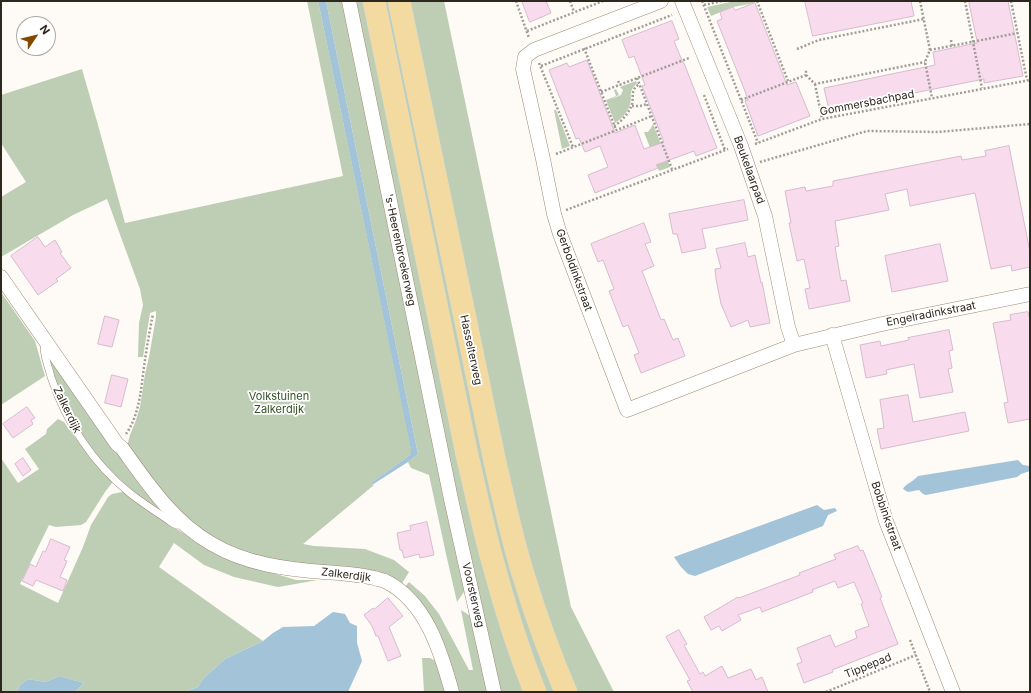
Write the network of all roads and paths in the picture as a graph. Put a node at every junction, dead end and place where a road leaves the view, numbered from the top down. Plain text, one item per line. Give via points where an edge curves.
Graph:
1 (349, 1) edge
2 (374, 1) edge
3 (399, 1) edge
4 (516, 1) edge
5 (570, 1) edge
6 (603, 1) edge
7 (661, 1) edge
8 (682, 1) edge
9 (702, 1) edge
10 (722, 1) edge
11 (757, 1) edge
12 (920, 1) edge
13 (965, 1) edge
14 (1011, 1) edge
15 (704, 5) junction
16 (574, 12) junction
17 (672, 15) dead end
18 (924, 19) junction
19 (527, 31) junction
20 (1018, 33) junction
21 (951, 40) dead end
22 (973, 42) junction
23 (952, 46) junction
24 (584, 48) junction
25 (797, 49) dead end
26 (534, 50) junction
27 (930, 50) junction
28 (689, 58) dead end
29 (925, 62) junction
30 (541, 66) junction
31 (806, 70) dead end
32 (806, 75) junction
33 (637, 78) junction
34 (1029, 80) edge
35 (618, 81) dead end
36 (788, 81) junction
37 (639, 84) junction
38 (815, 84) junction
39 (620, 85) junction
40 (982, 88) junction
41 (601, 92) junction
42 (932, 98) junction
43 (741, 100) junction
44 (647, 104) junction
45 (632, 106) junction
46 (652, 116) junction
47 (822, 119) junction
48 (1030, 124) edge
49 (614, 126) junction
50 (616, 130) junction
51 (758, 143) junction
52 (741, 146) junction
53 (573, 147) junction
54 (543, 159) junction
55 (748, 166) junction
56 (672, 169) junction
57 (554, 214) junction
58 (1, 277) edge
59 (1030, 294) edge
60 (153, 314) dead end
61 (832, 336) junction
62 (46, 342) junction
63 (794, 345) junction
64 (117, 444) junction
65 (451, 498) joint
66 (183, 524) junction
67 (910, 640) dead end
68 (916, 655) junction
69 (452, 692) edge
70 (494, 692) edge
71 (534, 692) edge
72 (566, 692) edge
73 (826, 692) edge
74 (930, 692) edge
75 (953, 692) edge

1 - 65 street, 's-Heerenbroekerweg
2 - 71 main road via 480,512 495,571
3 - 72 main road, Hasselterweg via 494,462 524,578 542,633
4 - 19 path
5 - 16 path
6 - 16 path
7 - 26 street
8 - 52 street, Beukelaarpad
9 - 15 path
10 - 15 path
11 - 36 path
12 - 18 path
13 - 22 path
14 - 20 path
15 - 43 path
16 - 19 path
17 - 24 path
18 - 25 path via 819,40
18 - 27 path
19 - 26 path
20 - 22 path
20 - 34 path
21 - 23 path
22 - 23 path
22 - 40 path
23 - 27 path
24 - 30 path
24 - 41 path
26 - 30 path
26 - 54 street, Gerboldinkstraat via 525,57 523,69
27 - 29 path
28 - 33 path
29 - 38 path
29 - 42 path
30 - 53 path
31 - 32 path
32 - 36 path
32 - 38 path
33 - 37 path
33 - 39 path
34 - 40 path, Gommersbachpad
35 - 39 path
36 - 43 path
37 - 44 path
37 - 45 path via 633,93
38 - 47 path
39 - 41 path
40 - 42 path, Gommersbachpad
41 - 49 path
42 - 47 path, Gommersbachpad
43 - 51 path
44 - 45 path
44 - 46 path
45 - 49 path
46 - 50 path
46 - 56 path
47 - 51 path, Gommersbachpad
48 - 55 path via 938,132 868,131
49 - 50 path
50 - 53 path
51 - 52 path, Gommersbachpad
52 - 55 street, Beukelaarpad
52 - 56 path, Gommersbachpad
53 - 54 path
54 - 57 street, Gerboldinkstraat
55 - 63 street, Beukelaarpad via 765,216
56 - 57 path, Gommersbachpad
57 - 63 street, Gerboldinkstraat via 627,410
58 - 62 street, Zalkerdijk
59 - 61 street, Engelradinkstraat
60 - 64 path via 137,410 130,428
61 - 63 street, Gerboldinkstraat
61 - 75 street, Bobbinkstraat via 886,521
62 - 64 street, Zalkerdijk
62 - 66 lane, Zalkerdijk via 44,348 55,388 69,419 87,448 131,494 175,524
64 - 66 street, Zalkerdijk via 168,509
65 - 70 street, Voorsterweg
66 - 69 street, Zalkerdijk via 212,545 263,564 365,576 384,581 399,590 416,608 436,642
67 - 68 path
68 - 73 path, Tippepad
68 - 74 path

